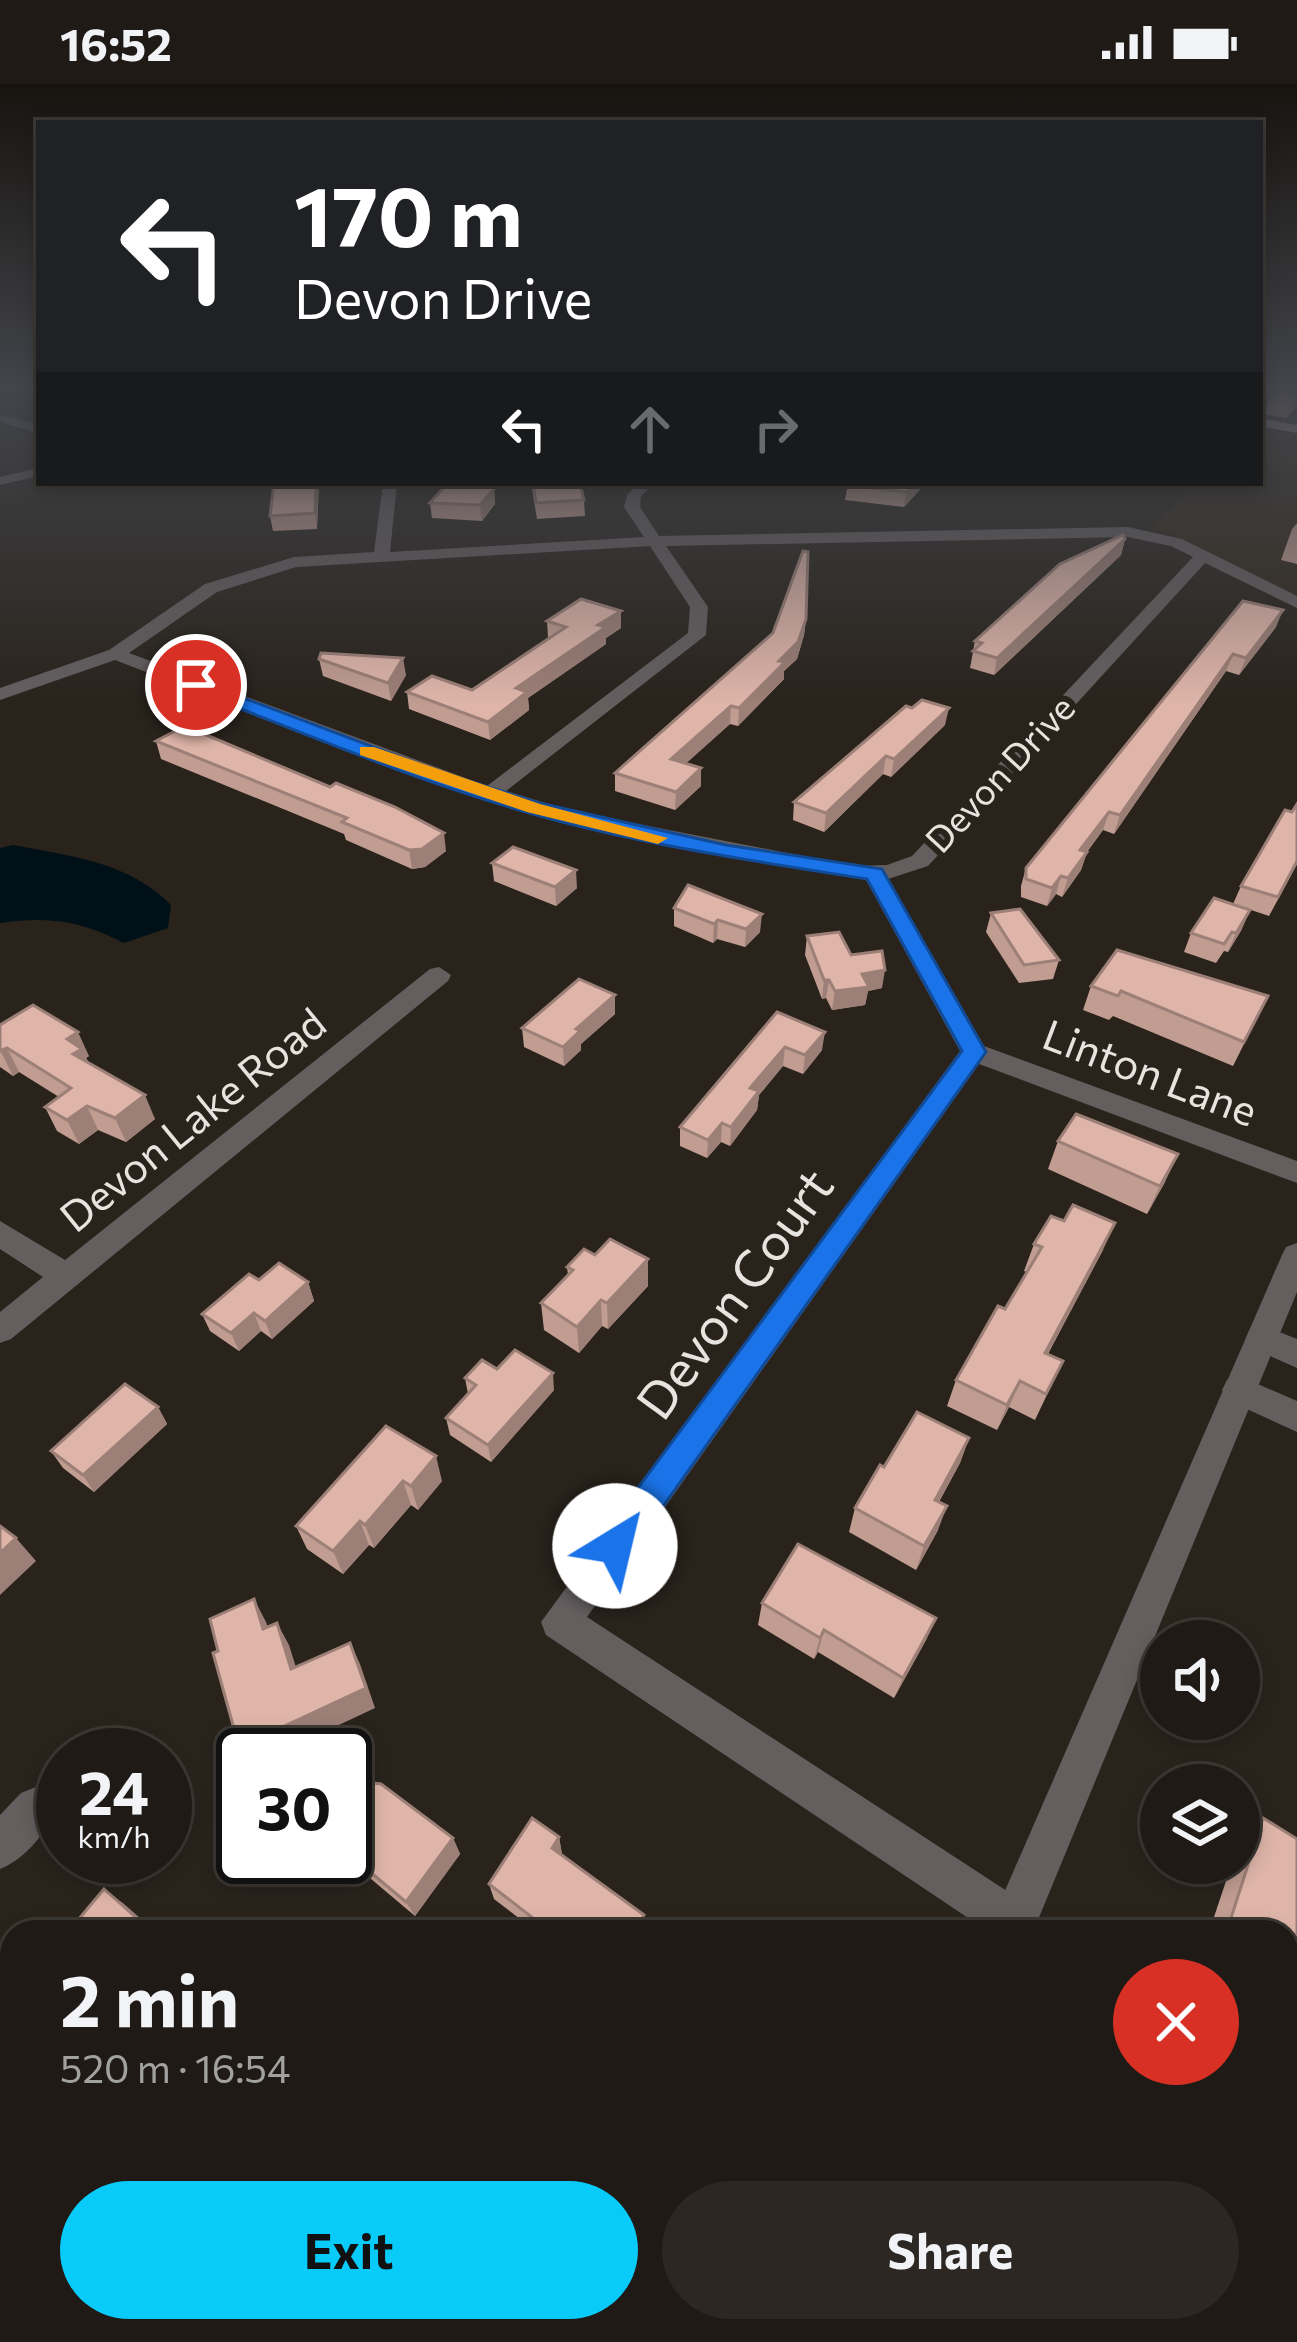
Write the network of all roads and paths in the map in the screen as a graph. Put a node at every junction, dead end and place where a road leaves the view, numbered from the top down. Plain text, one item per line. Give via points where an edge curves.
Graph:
1 (389, 494) edge
2 (639, 494) edge
3 (655, 542) junction
4 (382, 555) junction
5 (1203, 556) junction
6 (1297, 603) edge
7 (115, 654) junction
8 (0, 694) edge
9 (489, 794) junction
10 (874, 874) junction
11 (439, 975) dead end
12 (974, 1052) junction
13 (1297, 1172) edge
14 (0, 1233) edge
15 (1297, 1256) edge
16 (66, 1277) junction
17 (0, 1330) edge
18 (1262, 1338) junction
19 (1297, 1354) edge
20 (1239, 1390) junction
21 (1297, 1417) edge
22 (36, 1808) dead end
23 (0, 1847) edge
24 (1002, 1920) edge
25 (1015, 1920) edge

1 - 4 street
2 - 3 street via 632,503
3 - 4 street
3 - 5 street via 1113,531 1157,536
3 - 9 street via 699,607 697,635
4 - 7 street via 294,562 233,578
5 - 6 street
5 - 10 street, Devon Drive via 920,860
7 - 8 street
7 - 9 street
9 - 10 street via 662,839
10 - 12 street, Devon Drive
11 - 16 street, Devon Lake Road
12 - 13 street, Linton Lane
12 - 24 street, Devon Court via 560,1622
14 - 16 street
15 - 18 street
16 - 17 street, Devon Lake Road
18 - 19 street
18 - 20 street
20 - 21 street
20 - 25 street
22 - 23 street

